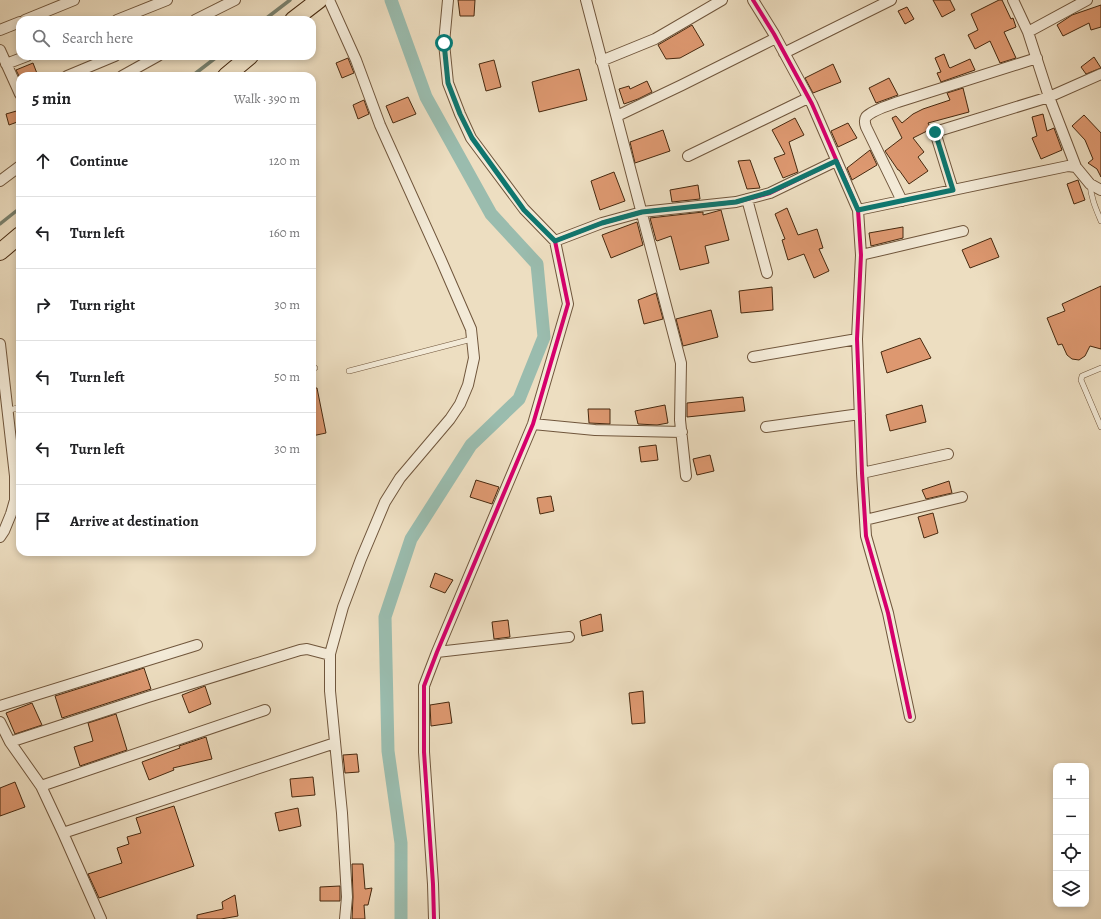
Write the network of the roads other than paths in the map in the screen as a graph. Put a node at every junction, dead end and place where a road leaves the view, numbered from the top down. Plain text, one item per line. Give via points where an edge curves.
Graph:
1 (74, 0) edge
2 (167, 0) edge
3 (235, 0) edge
4 (319, 0) edge
5 (329, 0) edge
6 (448, 0) edge
7 (586, 0) edge
8 (722, 0) edge
9 (753, 0) edge
10 (891, 0) edge
11 (1013, 0) edge
12 (1087, 0) edge
13 (35, 16) edge
14 (127, 16) edge
15 (203, 16) edge
16 (298, 16) edge
17 (16, 24) edge
18 (0, 30) edge
19 (1028, 32) junction
20 (776, 38) junction
21 (0, 50) edge
22 (784, 53) junction
23 (1036, 58) junction
24 (16, 60) edge
25 (105, 60) edge
26 (151, 60) edge
27 (245, 60) edge
28 (601, 60) junction
29 (6, 64) junction
30 (77, 72) edge
31 (129, 72) edge
32 (231, 72) edge
33 (1101, 74) edge
34 (16, 85) edge
35 (1049, 97) junction
36 (808, 98) junction
37 (617, 116) junction
38 (688, 156) dead end
39 (836, 161) junction
40 (1076, 167) junction
41 (16, 169) edge
42 (0, 181) edge
43 (1090, 184) junction
44 (953, 190) junction
45 (1101, 190) edge
46 (747, 199) junction
47 (902, 201) junction
48 (858, 210) junction
49 (642, 212) junction
50 (1101, 221) edge
51 (963, 231) dead end
52 (16, 238) edge
53 (555, 241) junction
54 (0, 252) edge
55 (861, 255) junction
56 (767, 273) dead end
57 (472, 339) junction
58 (857, 339) junction
59 (0, 344) edge
60 (754, 358) dead end
61 (1101, 368) edge
62 (349, 371) dead end
63 (16, 408) edge
64 (7, 411) junction
65 (860, 414) junction
66 (533, 424) junction
67 (766, 427) dead end
68 (1101, 427) edge
69 (682, 432) junction
70 (948, 454) dead end
71 (862, 473) junction
72 (686, 476) dead end
73 (962, 497) dead end
74 (865, 520) junction
75 (0, 537) edge
76 (568, 637) dead end
77 (197, 645) dead end
78 (437, 652) junction
79 (330, 656) junction
80 (0, 706) edge
81 (265, 710) dead end
82 (910, 717) dead end
83 (0, 722) edge
84 (10, 742) junction
85 (335, 743) junction
86 (41, 786) junction
87 (63, 833) junction
88 (101, 919) edge
89 (345, 919) edge
90 (434, 919) edge

1 - 13 street
2 - 14 street
3 - 15 street
4 - 16 main road
5 - 57 street via 356,60 380,125 471,329
6 - 53 street via 444,43 448,83 460,114 472,138 524,210
7 - 28 street
8 - 28 street via 655,39
9 - 20 street
10 - 22 street
11 - 19 street
12 - 19 street
17 - 18 street
19 - 23 street
20 - 22 street
20 - 37 street
21 - 29 street
22 - 36 street
23 - 35 street
23 - 47 street via 898,102 876,110 867,117 866,127
24 - 29 street
25 - 30 street
26 - 31 street
27 - 32 main road
28 - 37 street
29 - 34 street
33 - 35 street
35 - 40 street
35 - 44 street via 935,132
36 - 38 street
36 - 39 street
37 - 49 street
39 - 46 street via 770,192
39 - 48 street
40 - 43 street
40 - 44 street via 1068,166
41 - 42 street
43 - 45 street
43 - 50 lane via 1093,202
44 - 47 street
46 - 49 street
46 - 56 street
47 - 48 street
48 - 55 street
49 - 53 street via 602,223
49 - 69 street via 681,362
51 - 55 street
52 - 54 main road
53 - 66 street via 568,304
55 - 58 street
57 - 62 lane
57 - 79 street via 474,358 468,385 460,404 400,478 385,502 343,607
58 - 60 street
58 - 65 street
59 - 64 street
61 - 68 lane via 1082,376 1081,380
63 - 64 lane
64 - 75 street via 15,476 15,500
65 - 67 street
65 - 71 street
66 - 69 street via 595,430
66 - 78 street
69 - 72 street
70 - 71 street
71 - 74 street
73 - 74 street
74 - 82 street via 866,536 888,613
76 - 78 street
77 - 80 street
78 - 90 street via 424,686 424,752
79 - 84 street via 307,649 300,650
79 - 85 street via 330,691
81 - 86 street
83 - 84 street
84 - 86 street
85 - 87 street
85 - 89 street via 347,897
86 - 87 street
87 - 88 street

